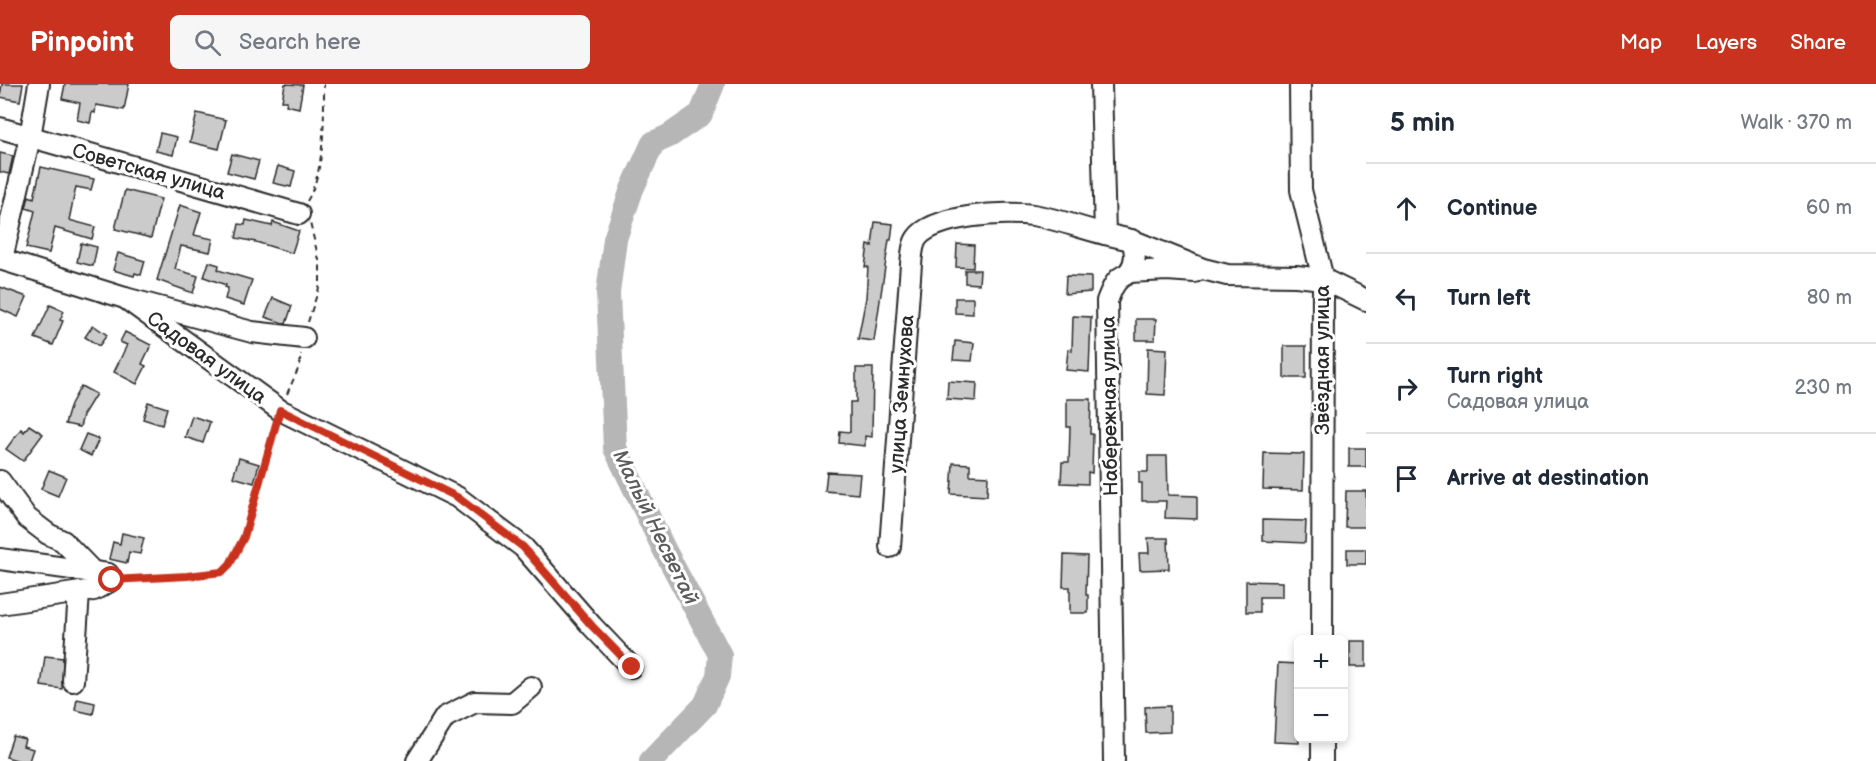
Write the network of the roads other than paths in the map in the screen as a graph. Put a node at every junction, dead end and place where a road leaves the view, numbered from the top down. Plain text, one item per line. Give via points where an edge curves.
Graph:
1 (39, 84) edge
2 (1101, 84) edge
3 (1300, 84) edge
4 (0, 128) edge
5 (30, 137) junction
6 (299, 214) road end
7 (1104, 234) junction
8 (1131, 240) junction
9 (1, 259) edge
10 (1129, 272) junction
11 (1227, 274) junction
12 (1323, 279) junction
13 (125, 298) junction
14 (1366, 300) edge
15 (304, 338) road end
16 (0, 481) edge
17 (890, 547) dead end
18 (0, 559) edge
19 (93, 572) junction
20 (79, 592) junction
21 (0, 604) edge
22 (1322, 635) edge
23 (632, 667) dead end
24 (73, 681) dead end
25 (531, 687) dead end
26 (1322, 743) edge
27 (417, 761) edge
28 (1114, 761) edge
29 (1322, 761) edge

1 - 5 street
2 - 7 street
3 - 12 street, Звёздная улица via 1301,190
4 - 5 street, Советская улица
5 - 6 street, Советская улица
5 - 9 street
7 - 8 street
7 - 17 street, улица Земнухова via 1032,215 1004,214 945,222 919,235 911,264
8 - 10 street via 1135,248
8 - 11 street via 1203,269
9 - 13 street, Садовая улица
10 - 11 street
10 - 28 street, Набережная улица via 1119,278 1107,301
11 - 12 street
12 - 14 street
12 - 22 street, Звёздная улица
13 - 15 street, Садовая улица via 252,332
13 - 23 street, Садовая улица via 280,410 457,497 523,547
16 - 19 street via 27,518 63,541
18 - 19 street
19 - 20 street via 108,574 112,580 94,590
20 - 21 street
20 - 24 street
25 - 27 street via 512,703 475,702 445,717
26 - 29 street

